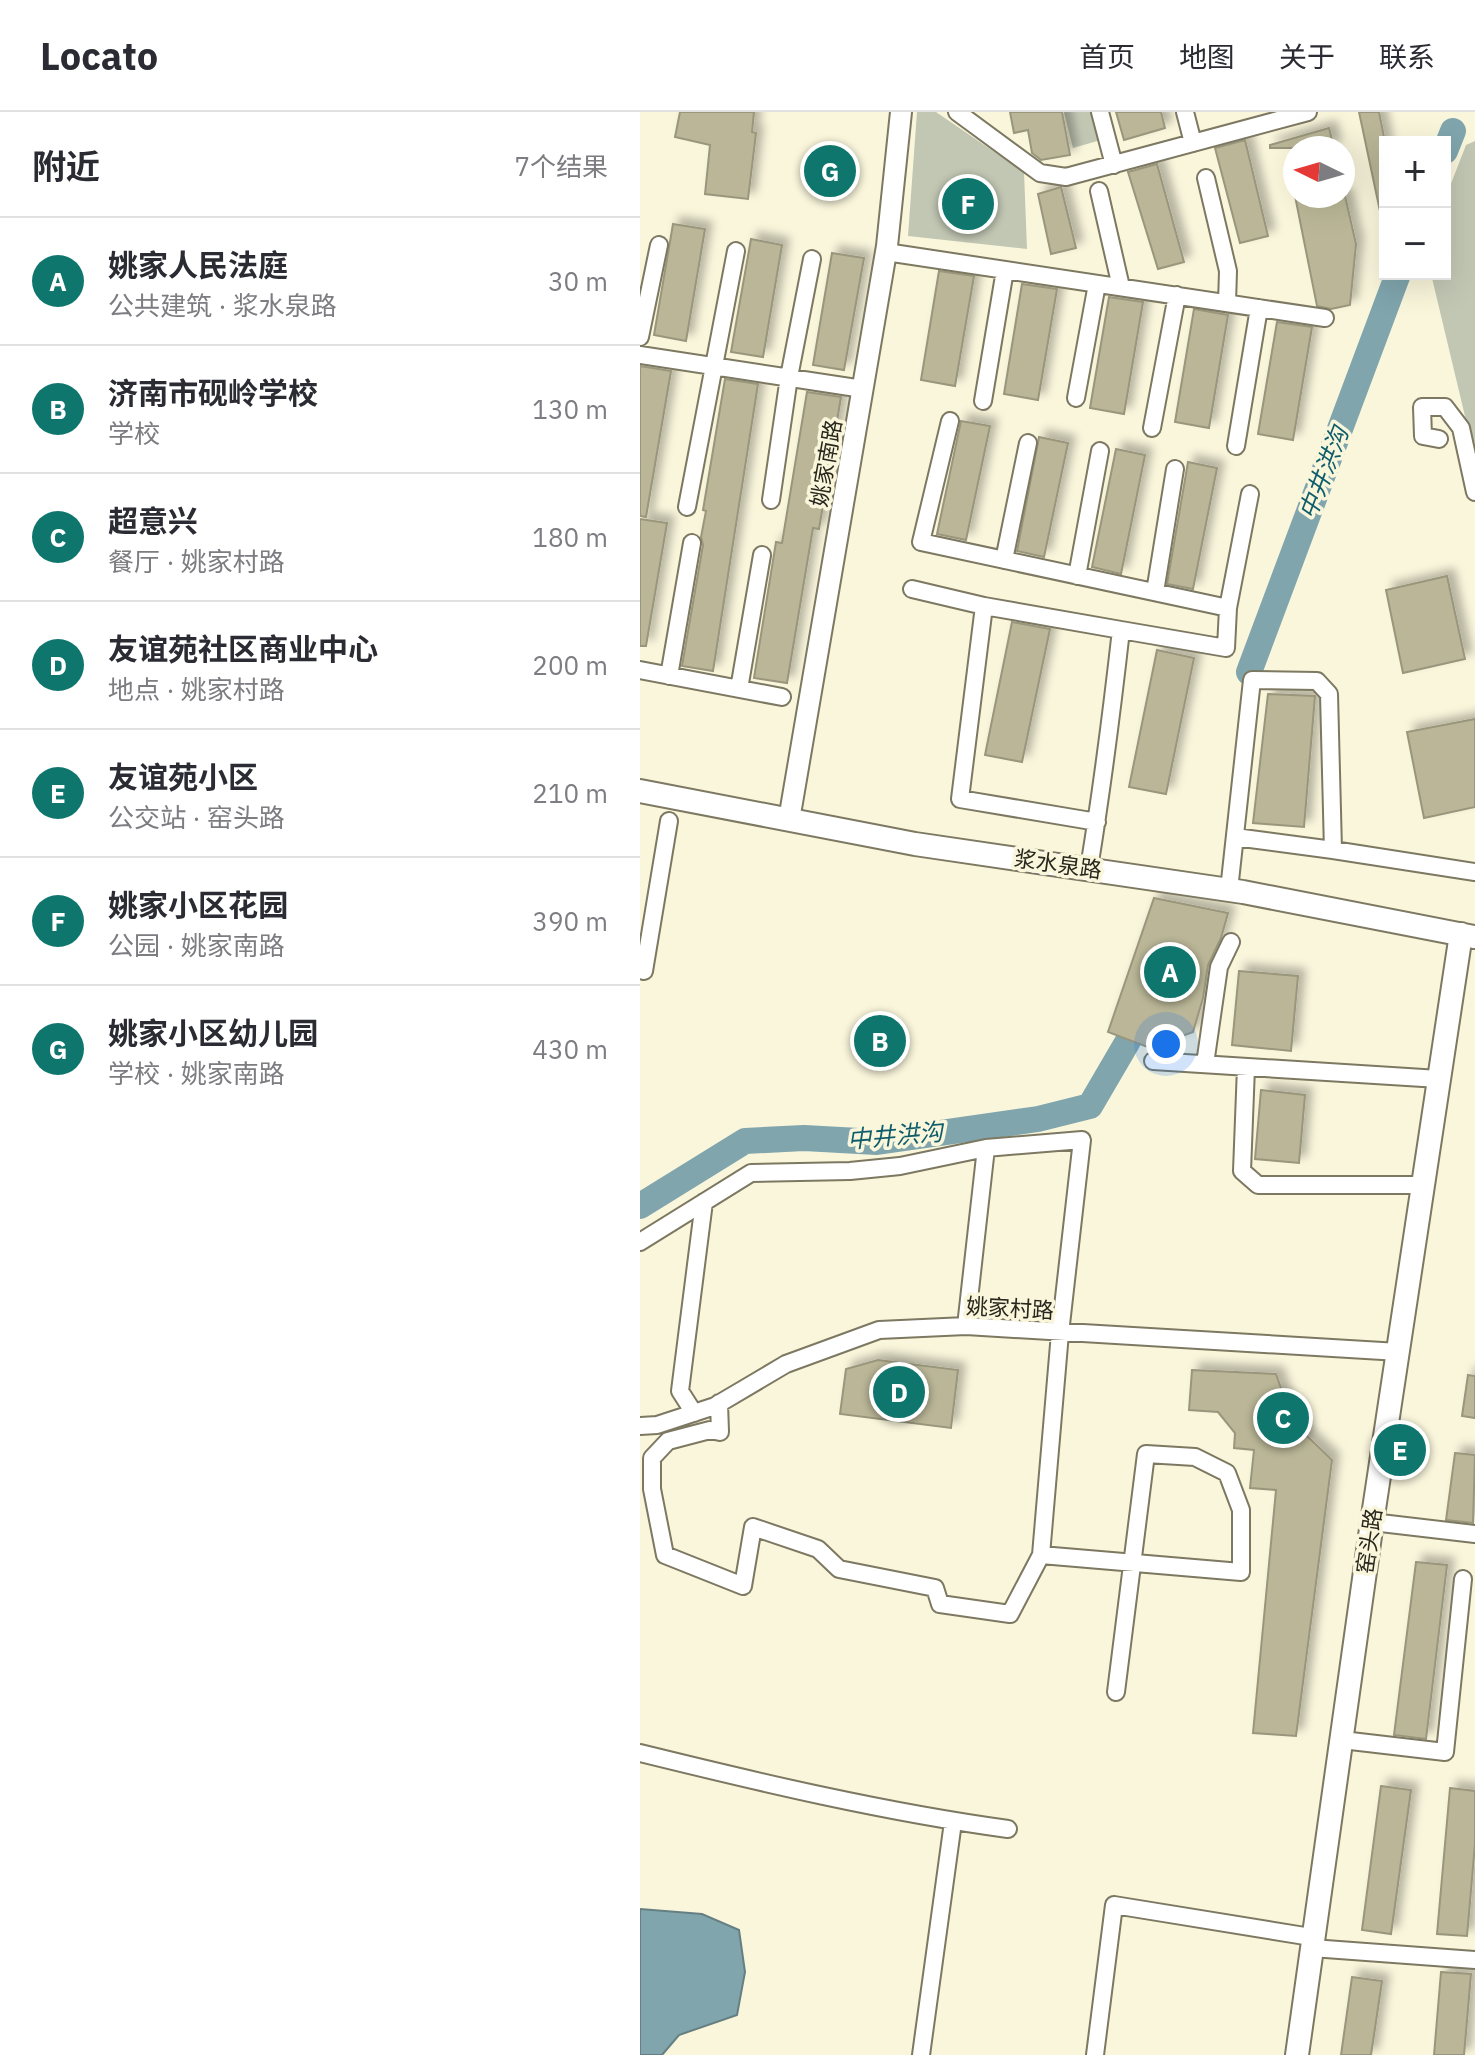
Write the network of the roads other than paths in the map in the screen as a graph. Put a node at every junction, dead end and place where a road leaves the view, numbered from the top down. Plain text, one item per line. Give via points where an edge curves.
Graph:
1 (901, 112) edge
2 (957, 112) edge
3 (1100, 112) edge
4 (1185, 112) edge
5 (1308, 112) edge
6 (1287, 115) edge
7 (1193, 143) junction
8 (1114, 165) junction
9 (1206, 178) dead end
10 (1099, 191) dead end
11 (659, 245) dead end
12 (736, 251) dead end
13 (886, 252) junction
14 (812, 259) dead end
15 (1005, 270) junction
16 (1097, 284) junction
17 (1121, 287) junction
18 (1177, 295) junction
19 (1227, 303) junction
20 (1259, 308) junction
21 (1325, 318) dead end
22 (640, 337) edge
23 (640, 355) edge
24 (715, 365) junction
25 (789, 377) junction
26 (863, 389) junction
27 (1076, 398) dead end
28 (983, 401) dead end
29 (950, 421) dead end
30 (1152, 428) dead end
31 (1439, 439) dead end
32 (1028, 443) dead end
33 (1236, 446) dead end
34 (1100, 451) dead end
35 (1175, 469) dead end
36 (1475, 492) edge
37 (1250, 494) dead end
38 (771, 500) dead end
39 (687, 507) dead end
40 (692, 543) dead end
41 (762, 555) dead end
42 (1004, 560) junction
43 (1077, 576) junction
44 (912, 589) dead end
45 (1155, 592) junction
46 (984, 606) junction
47 (1228, 608) junction
48 (1121, 630) junction
49 (640, 670) edge
50 (669, 676) junction
51 (739, 689) junction
52 (782, 697) dead end
53 (640, 791) edge
54 (789, 820) junction
55 (669, 821) dead end
56 (1097, 822) junction
57 (1235, 837) junction
58 (1333, 850) junction
59 (1089, 868) junction
60 (1475, 872) edge
61 (1229, 890) junction
62 (1468, 936) edge
63 (1231, 942) dead end
64 (640, 970) edge
65 (1153, 1061) dead end
66 (1205, 1064) junction
67 (1246, 1067) junction
68 (1439, 1079) junction
69 (986, 1148) junction
70 (1424, 1185) junction
71 (704, 1202) junction
72 (640, 1242) edge
73 (966, 1326) junction
74 (1060, 1333) junction
75 (1399, 1352) junction
76 (719, 1403) junction
77 (694, 1413) junction
78 (640, 1426) edge
79 (1372, 1522) junction
80 (1475, 1534) edge
81 (1041, 1555) junction
82 (1131, 1563) junction
83 (1463, 1579) dead end
84 (1116, 1692) dead end
85 (1342, 1740) junction
86 (640, 1753) edge
87 (953, 1822) junction
88 (1008, 1829) dead end
89 (1312, 1943) junction
90 (1475, 1960) edge
91 (921, 2055) edge
92 (1095, 2055) edge
93 (1297, 2055) edge

1 - 13 street, 姚家南路
2 - 8 street via 1040,173 1066,177
3 - 8 street
4 - 7 street
5 - 6 street
6 - 7 street
7 - 8 street
9 - 19 street via 1228,271
10 - 17 street
11 - 22 street
12 - 24 street
13 - 15 street
13 - 26 street, 姚家南路
14 - 25 street
15 - 16 street
15 - 28 street
16 - 17 street
16 - 27 street
17 - 18 street
18 - 19 street
18 - 30 street
19 - 20 street
20 - 21 street
20 - 33 street
23 - 24 street
24 - 25 street
24 - 39 street
25 - 26 street
25 - 38 street
26 - 54 street, 姚家南路
29 - 42 street via 921,542
31 - 36 street via 1423,436 1422,407 1445,407 1461,428
32 - 42 street
34 - 43 street
35 - 45 street
37 - 47 street
40 - 50 street
41 - 51 street
42 - 43 street
43 - 45 street
44 - 46 street
45 - 47 street
46 - 48 street
46 - 56 street via 960,799
47 - 48 street via 1226,648
48 - 56 street
49 - 50 street
50 - 51 street
51 - 52 street
53 - 54 main road, 浆水泉路
54 - 59 main road, 浆水泉路
55 - 64 street via 644,971
56 - 59 street
57 - 58 street
57 - 58 street via 1252,680 1317,681 1329,694
57 - 61 street
58 - 60 street
59 - 61 main road, 浆水泉路
61 - 62 main road, 浆水泉路
62 - 68 main road, 窑头路
63 - 66 street via 1219,967
65 - 66 street
66 - 67 street
67 - 68 street
67 - 70 street via 1242,1171 1258,1185
68 - 70 main road, 窑头路
69 - 71 street via 900,1166 751,1173
69 - 73 street
69 - 74 street via 1082,1140
70 - 75 main road, 窑头路
71 - 72 street
71 - 77 street via 680,1391
73 - 74 street, 姚家村路
73 - 76 street, 姚家村路 via 879,1330 786,1364
74 - 75 street, 姚家村路
74 - 81 street
75 - 79 main road, 窑头路
76 - 77 street, 姚家村路
76 - 81 street via 720,1432 668,1441 652,1458 652,1489 665,1555 743,1586 753,1527 818,1549 839,1569 935,1588 940,1604 1010,1614
77 - 78 street, 姚家村路
79 - 80 street
79 - 85 main road, 窑头路
81 - 82 street
82 - 82 street via 1241,1572 1241,1510 1227,1473 1195,1457 1146,1454
82 - 84 street
83 - 85 street via 1445,1752
85 - 89 main road, 窑头路
86 - 87 street
87 - 88 street
87 - 91 street
89 - 90 street
89 - 92 street via 1114,1905
89 - 93 main road, 窑头路

